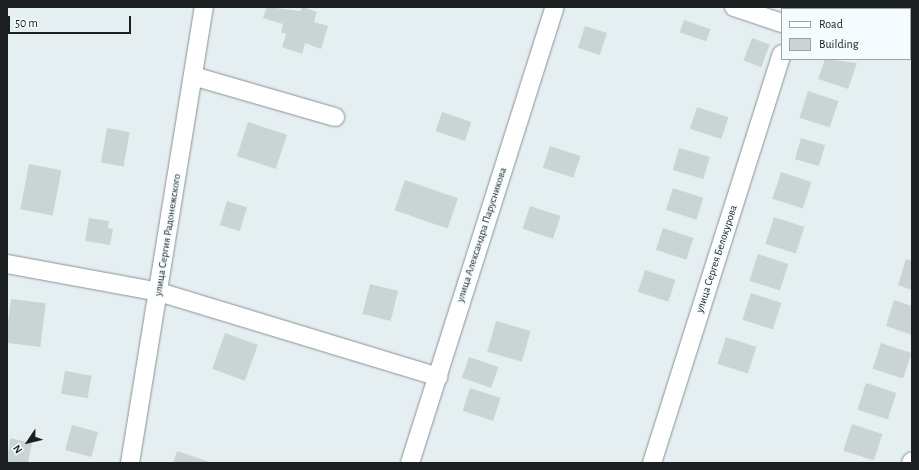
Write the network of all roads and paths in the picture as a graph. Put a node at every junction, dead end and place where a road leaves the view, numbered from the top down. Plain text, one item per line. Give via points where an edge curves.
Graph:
1 (204, 7) edge
2 (555, 7) edge
3 (734, 7) edge
4 (781, 23) edge
5 (781, 57) edge
6 (193, 76) junction
7 (335, 117) dead end
8 (7, 264) edge
9 (159, 292) junction
10 (438, 377) junction
11 (130, 463) edge
12 (410, 463) edge
13 (652, 463) edge

1 - 6 street, улица Сергия Радонежского
2 - 10 street, улица Александра Парусникова
3 - 4 street
5 - 13 street, улица Сергея Белокурова
6 - 7 street
6 - 9 street, улица Сергия Радонежского
8 - 9 street
9 - 10 street
9 - 11 street, улица Сергия Радонежского
10 - 12 street, улица Александра Парусникова

